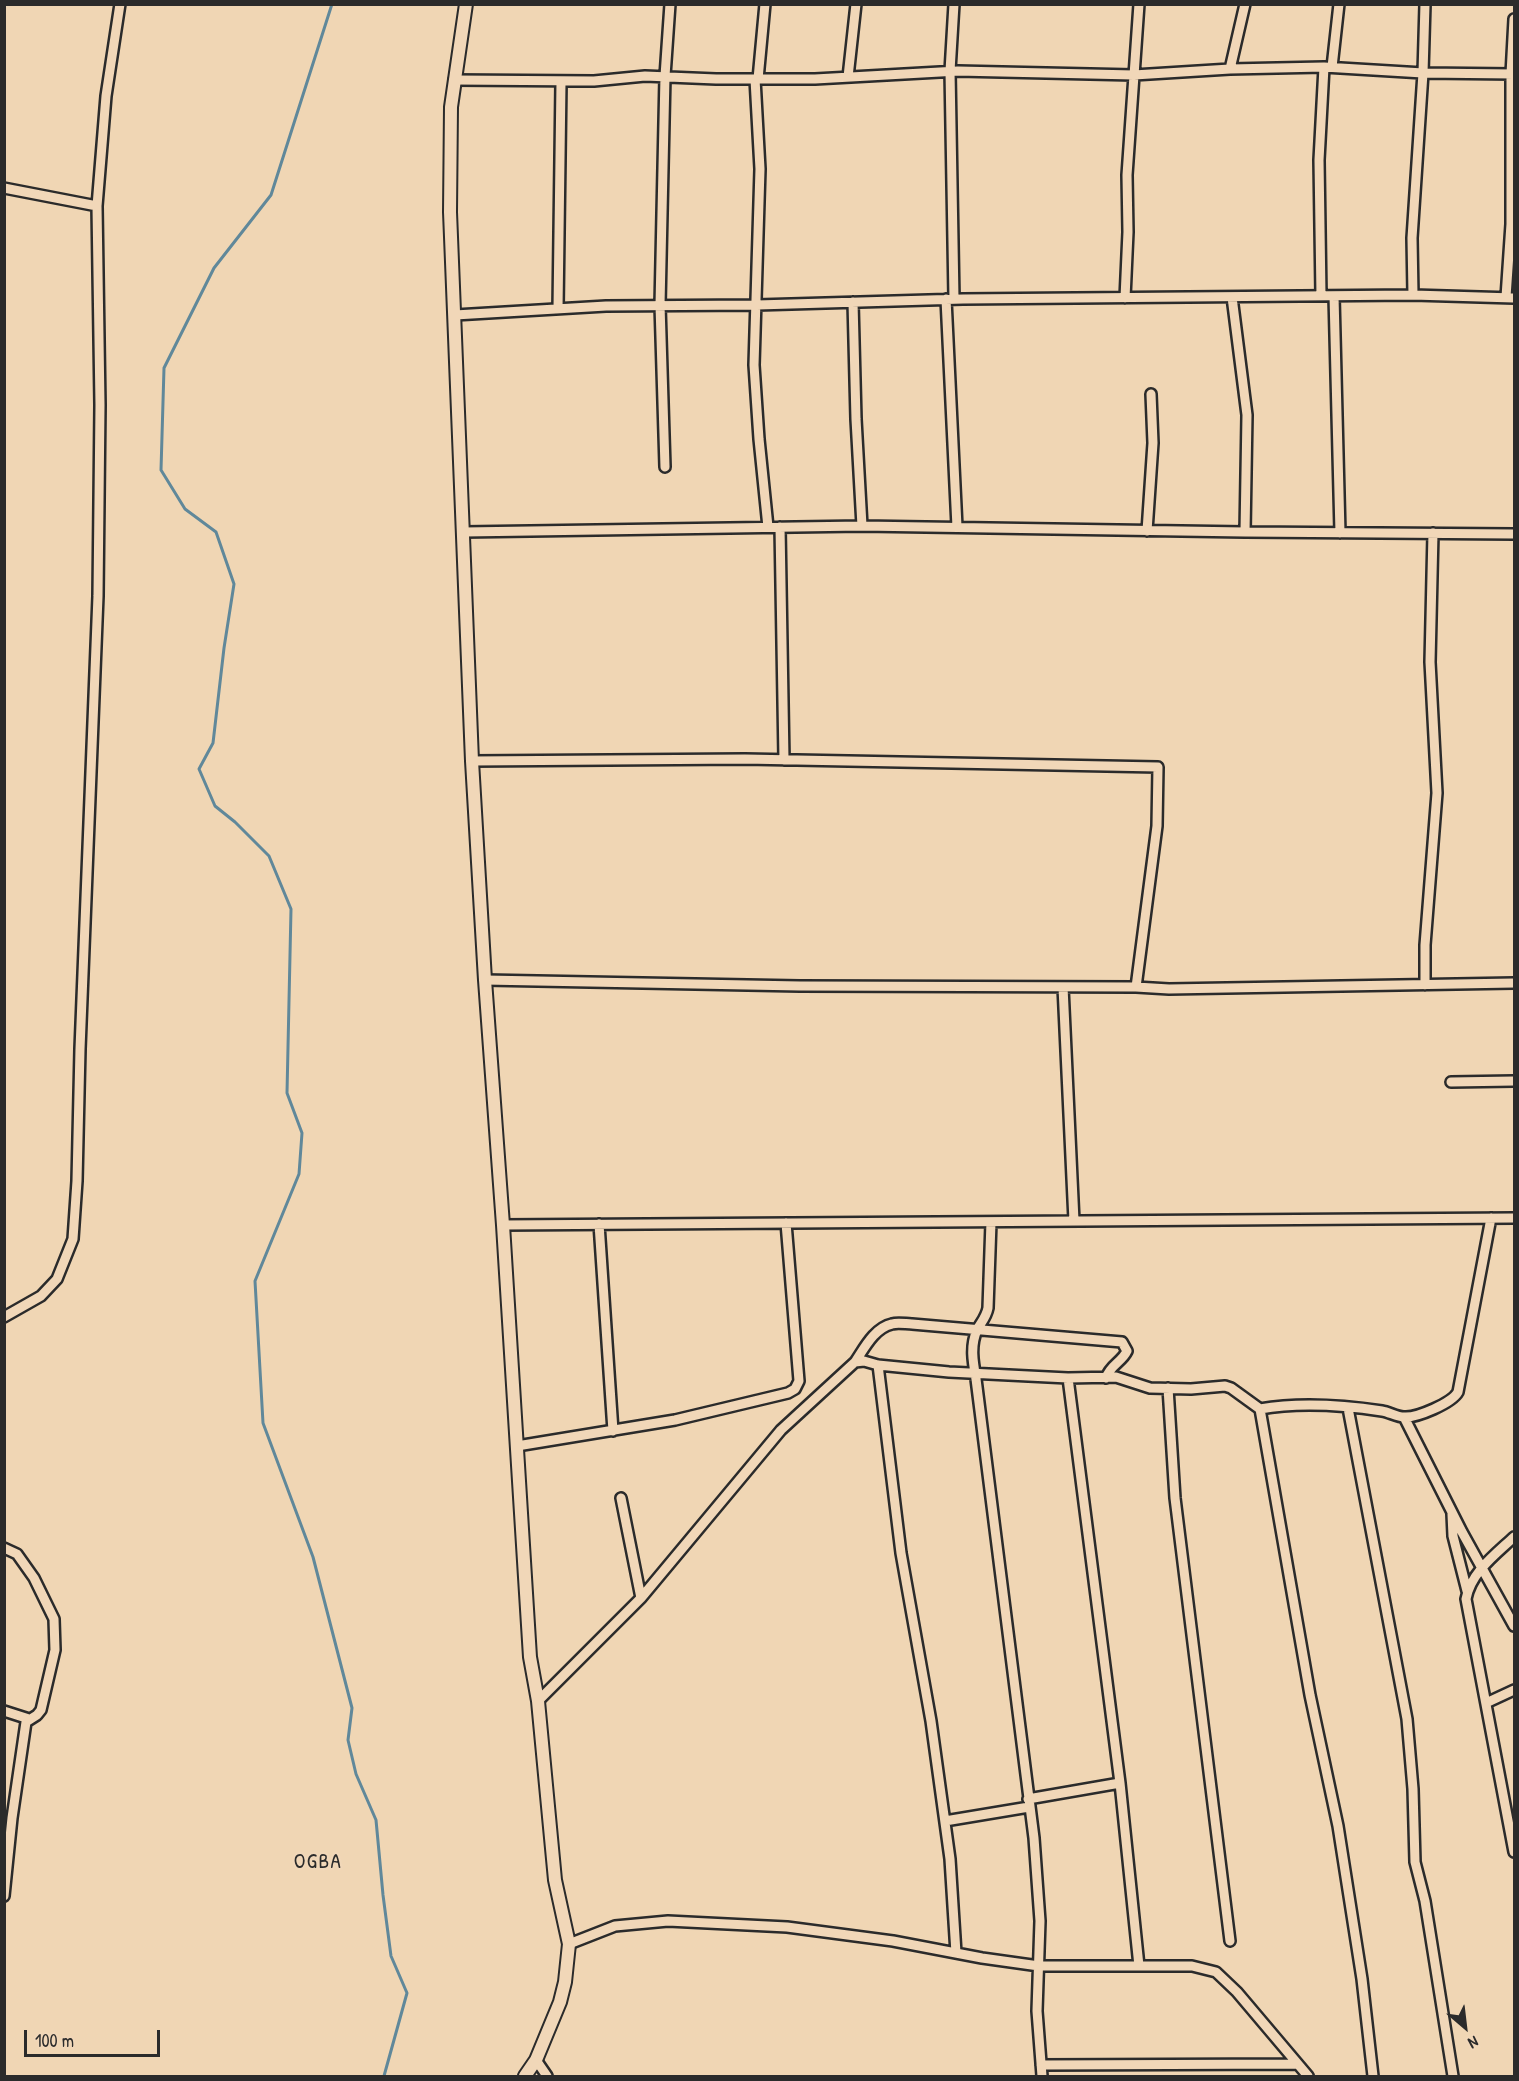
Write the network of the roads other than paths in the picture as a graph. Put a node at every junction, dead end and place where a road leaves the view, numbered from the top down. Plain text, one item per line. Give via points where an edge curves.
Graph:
1 (466, 4) edge
2 (670, 4) edge
3 (765, 4) edge
4 (855, 4) edge
5 (954, 4) edge
6 (1139, 4) edge
7 (1245, 4) edge
8 (1339, 4) edge
9 (1425, 4) edge
10 (118, 5) edge
11 (1515, 20) edge
12 (1328, 67) junction
13 (1230, 69) junction
14 (950, 71) junction
15 (1423, 73) junction
16 (1513, 74) edge
17 (1134, 75) junction
18 (665, 76) junction
19 (848, 77) junction
20 (756, 79) junction
21 (454, 80) junction
22 (561, 82) junction
23 (4, 188) edge
24 (97, 206) junction
25 (1413, 295) junction
26 (1321, 296) junction
27 (1334, 296) junction
28 (1125, 297) junction
29 (1232, 297) junction
30 (1510, 298) edge
31 (950, 299) junction
32 (853, 302) junction
33 (660, 305) junction
34 (757, 305) junction
35 (558, 309) junction
36 (455, 315) junction
37 (1151, 394) dead end
38 (665, 467) dead end
39 (862, 526) junction
40 (768, 527) junction
41 (780, 527) junction
42 (957, 527) junction
43 (1148, 531) junction
44 (464, 532) junction
45 (1245, 532) junction
46 (1341, 533) junction
47 (1433, 533) junction
48 (1515, 534) edge
49 (784, 760) junction
50 (472, 761) junction
51 (484, 980) junction
52 (1515, 983) edge
53 (1425, 985) junction
54 (1063, 987) junction
55 (1136, 987) junction
56 (1451, 1082) dead end
57 (1515, 1082) edge
58 (1491, 1218) junction
59 (1515, 1218) edge
60 (1074, 1221) junction
61 (991, 1222) junction
62 (786, 1223) junction
63 (503, 1224) junction
64 (599, 1224) junction
65 (4, 1317) edge
66 (978, 1329) junction
67 (855, 1362) junction
68 (878, 1365) junction
69 (975, 1372) junction
70 (1068, 1378) junction
71 (1106, 1378) junction
72 (1168, 1388) junction
73 (1348, 1408) junction
74 (1260, 1409) junction
75 (1404, 1417) junction
76 (613, 1431) junction
77 (517, 1446) junction
78 (621, 1498) dead end
79 (1452, 1511) junction
80 (1515, 1537) edge
81 (4, 1548) edge
82 (1482, 1567) junction
83 (1467, 1592) junction
84 (641, 1598) junction
85 (1515, 1626) edge
86 (1515, 1690) edge
87 (538, 1701) junction
88 (1486, 1703) junction
89 (4, 1711) edge
90 (28, 1719) junction
91 (1120, 1783) junction
92 (1029, 1803) junction
93 (945, 1821) junction
94 (1515, 1852) edge
95 (4, 1896) edge
96 (1230, 1941) dead end
97 (569, 1944) junction
98 (956, 1953) junction
99 (1039, 1966) junction
100 (1139, 1966) junction
101 (536, 2060) junction
102 (1297, 2064) junction
103 (1041, 2065) junction
104 (525, 2076) edge
105 (547, 2076) edge
106 (1042, 2076) edge
107 (1308, 2076) edge
108 (1373, 2076) edge
109 (1453, 2076) edge

1 - 21 street
2 - 18 street
3 - 20 street
4 - 19 street
5 - 14 street
6 - 17 street
7 - 13 street
8 - 12 street
9 - 15 street
10 - 24 street
11 - 16 street
12 - 13 street
12 - 15 street
12 - 26 street via 1319,160
13 - 17 street
14 - 17 street
14 - 19 street
14 - 31 street
15 - 16 street
15 - 25 street via 1412,238
16 - 30 street
17 - 28 street
18 - 20 street
18 - 22 street
18 - 33 street
19 - 20 street
20 - 34 street via 760,169
21 - 22 street
21 - 36 street via 450,212
22 - 35 street
23 - 24 street
24 - 65 street via 98,596 73,1239 57,1279 41,1296
25 - 27 street
25 - 30 street
26 - 27 street
26 - 29 street
27 - 46 street
28 - 29 street
28 - 31 street
29 - 45 street via 1247,415
31 - 32 street
31 - 42 street
32 - 34 street
32 - 39 street
33 - 34 street
33 - 35 street
33 - 38 street
34 - 40 street via 754,365
35 - 36 street
36 - 44 street
37 - 43 street
39 - 41 street
39 - 42 street
40 - 41 street
40 - 44 street
41 - 49 street
42 - 43 street
43 - 45 street
44 - 50 street
45 - 46 street
46 - 47 street
47 - 48 street
47 - 53 street via 1430,662 1437,793
49 - 50 street
49 - 55 street via 1158,767 1157,826
50 - 51 street
51 - 54 street
51 - 63 street
52 - 53 street
53 - 55 street
54 - 55 street
54 - 60 street
56 - 57 street
58 - 59 street
58 - 60 street
58 - 75 street via 1458,1392 1454,1399 1435,1409
60 - 61 street
61 - 62 street
61 - 66 street via 988,1308
62 - 64 street
62 - 76 street via 799,1381 795,1389 675,1420
63 - 64 street
63 - 77 street
64 - 76 street
66 - 67 street via 892,1324 871,1338
66 - 69 street via 972,1359
66 - 71 street via 1122,1342 1127,1351 1125,1357 1111,1367
67 - 68 street
67 - 84 street via 781,1431
68 - 69 street
68 - 93 street via 901,1553 932,1721
69 - 70 street
69 - 92 street
70 - 71 street
70 - 91 street
71 - 72 street
72 - 74 street via 1225,1386
72 - 96 street via 1175,1498
73 - 74 street via 1304,1404
73 - 75 street
73 - 109 street via 1407,1719 1415,1862 1425,1901
74 - 108 street via 1310,1695 1338,1826
75 - 79 street
76 - 77 street
77 - 87 street via 530,1657
78 - 84 street
79 - 82 street
79 - 83 street via 1453,1536
80 - 82 street
81 - 90 street via 16,1554 34,1578 54,1619 55,1650 41,1710
82 - 83 street
82 - 85 street
83 - 88 street
84 - 87 street
86 - 88 street
87 - 97 street via 555,1880
88 - 94 street
89 - 90 street
90 - 95 street
91 - 92 street
91 - 100 street
92 - 93 street
92 - 99 street via 1040,1921
93 - 98 street
97 - 98 street via 615,1926 668,1921 786,1927
97 - 101 street via 563,1992
98 - 99 street
99 - 100 street
99 - 103 street
100 - 102 street via 1192,1966 1216,1972
101 - 104 street
101 - 105 street
102 - 103 street
102 - 107 street
103 - 106 street

